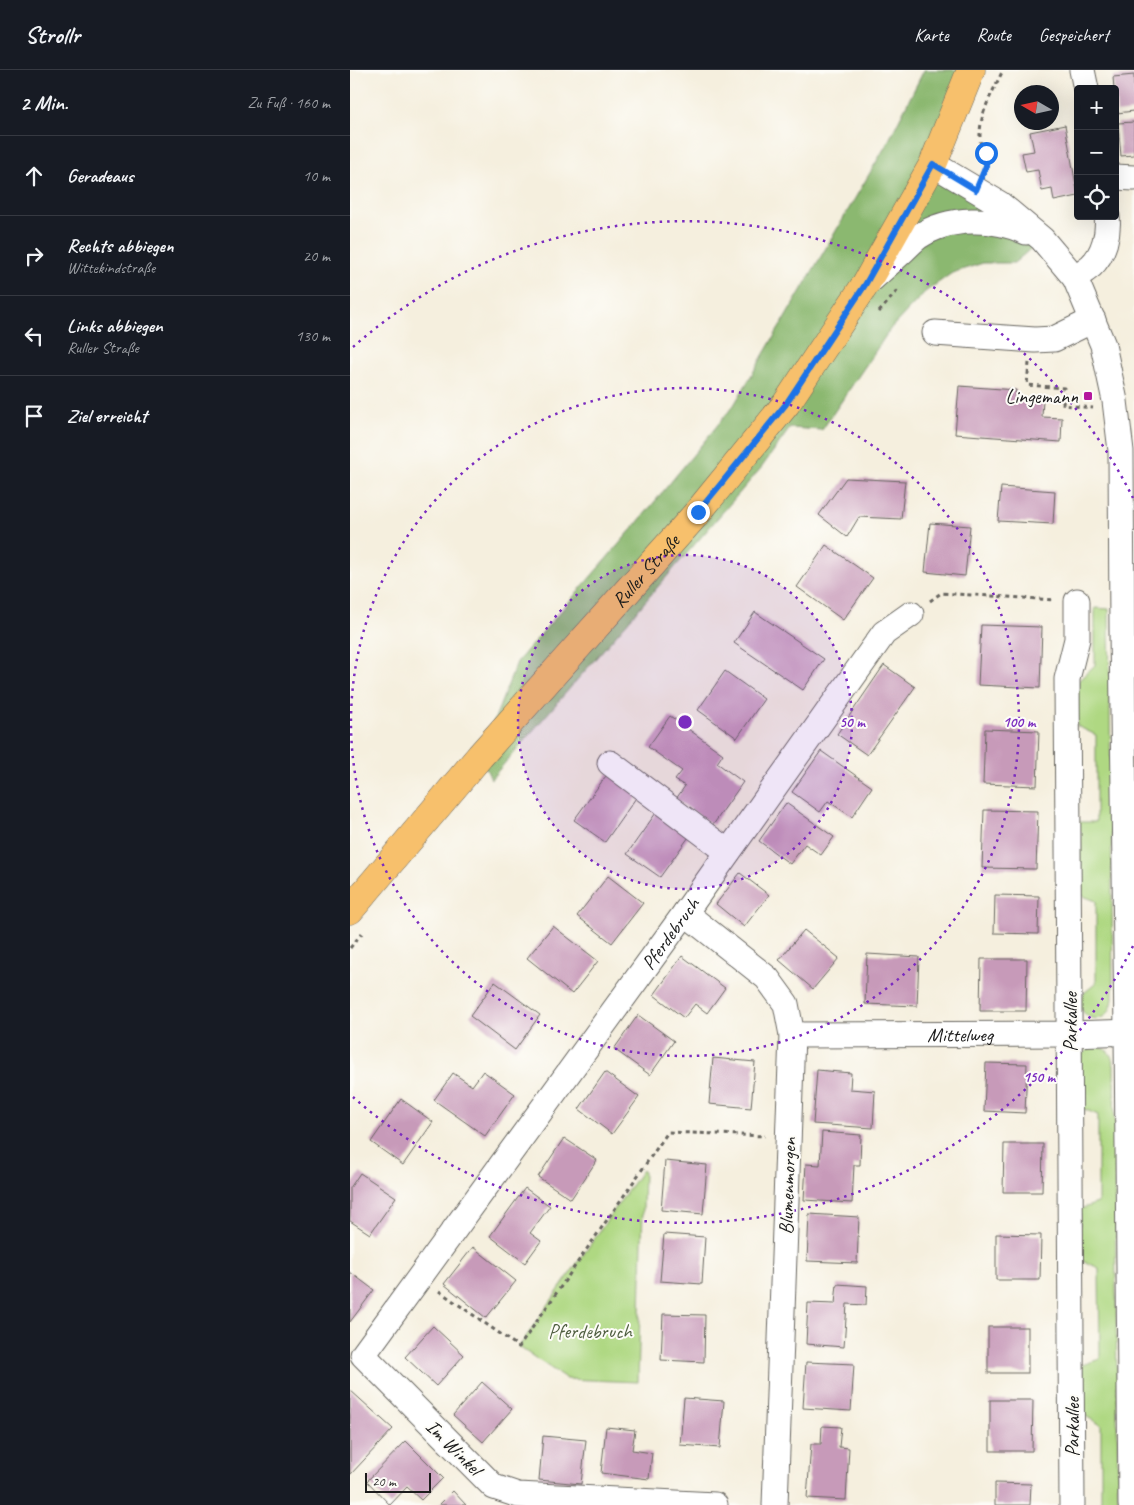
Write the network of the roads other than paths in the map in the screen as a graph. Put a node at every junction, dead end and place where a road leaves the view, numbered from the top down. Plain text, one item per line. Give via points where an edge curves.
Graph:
1 (971, 70) edge
2 (1082, 70) edge
3 (1085, 85) edge
4 (933, 164) junction
5 (1119, 177) edge
6 (1134, 178) edge
7 (1108, 220) edge
8 (1042, 238) junction
9 (1075, 278) junction
10 (865, 285) junction
11 (1093, 320) junction
12 (935, 333) dead end
13 (1077, 601) road end
14 (911, 614) road end
15 (1128, 631) edge
16 (610, 764) dead end
17 (728, 852) junction
18 (350, 910) edge
19 (685, 913) junction
20 (1131, 1032) edge
21 (1070, 1034) junction
22 (792, 1035) junction
23 (363, 1355) joint
24 (714, 1505) edge
25 (775, 1505) edge
26 (1072, 1505) edge
27 (1131, 1505) edge

1 - 4 main road, Ruller Straße
2 - 3 street
4 - 8 street via 1000,204
4 - 10 main road, Ruller Straße
5 - 6 street
7 - 9 street via 1104,247 1093,264
8 - 9 street
8 - 10 street via 1015,227 988,222 942,226 918,237
9 - 11 street
10 - 18 main road, Ruller Straße via 786,404 698,512 480,756
11 - 12 street via 1054,339
11 - 15 street via 1103,345 1121,451
13 - 21 street, Parkallee via 1077,639 1067,679
14 - 17 street, Pferdebruch via 884,633
15 - 20 street
16 - 17 street
17 - 19 street, Pferdebruch
19 - 22 street, Blumenmorgen via 767,978 786,1004
19 - 23 street, Pferdebruch
20 - 21 street, Mittelweg
20 - 27 street
21 - 22 street, Mittelweg
21 - 26 street, Parkallee
22 - 25 street, Blumenmorgen
23 - 24 street, Im Winkel via 494,1487 518,1495

